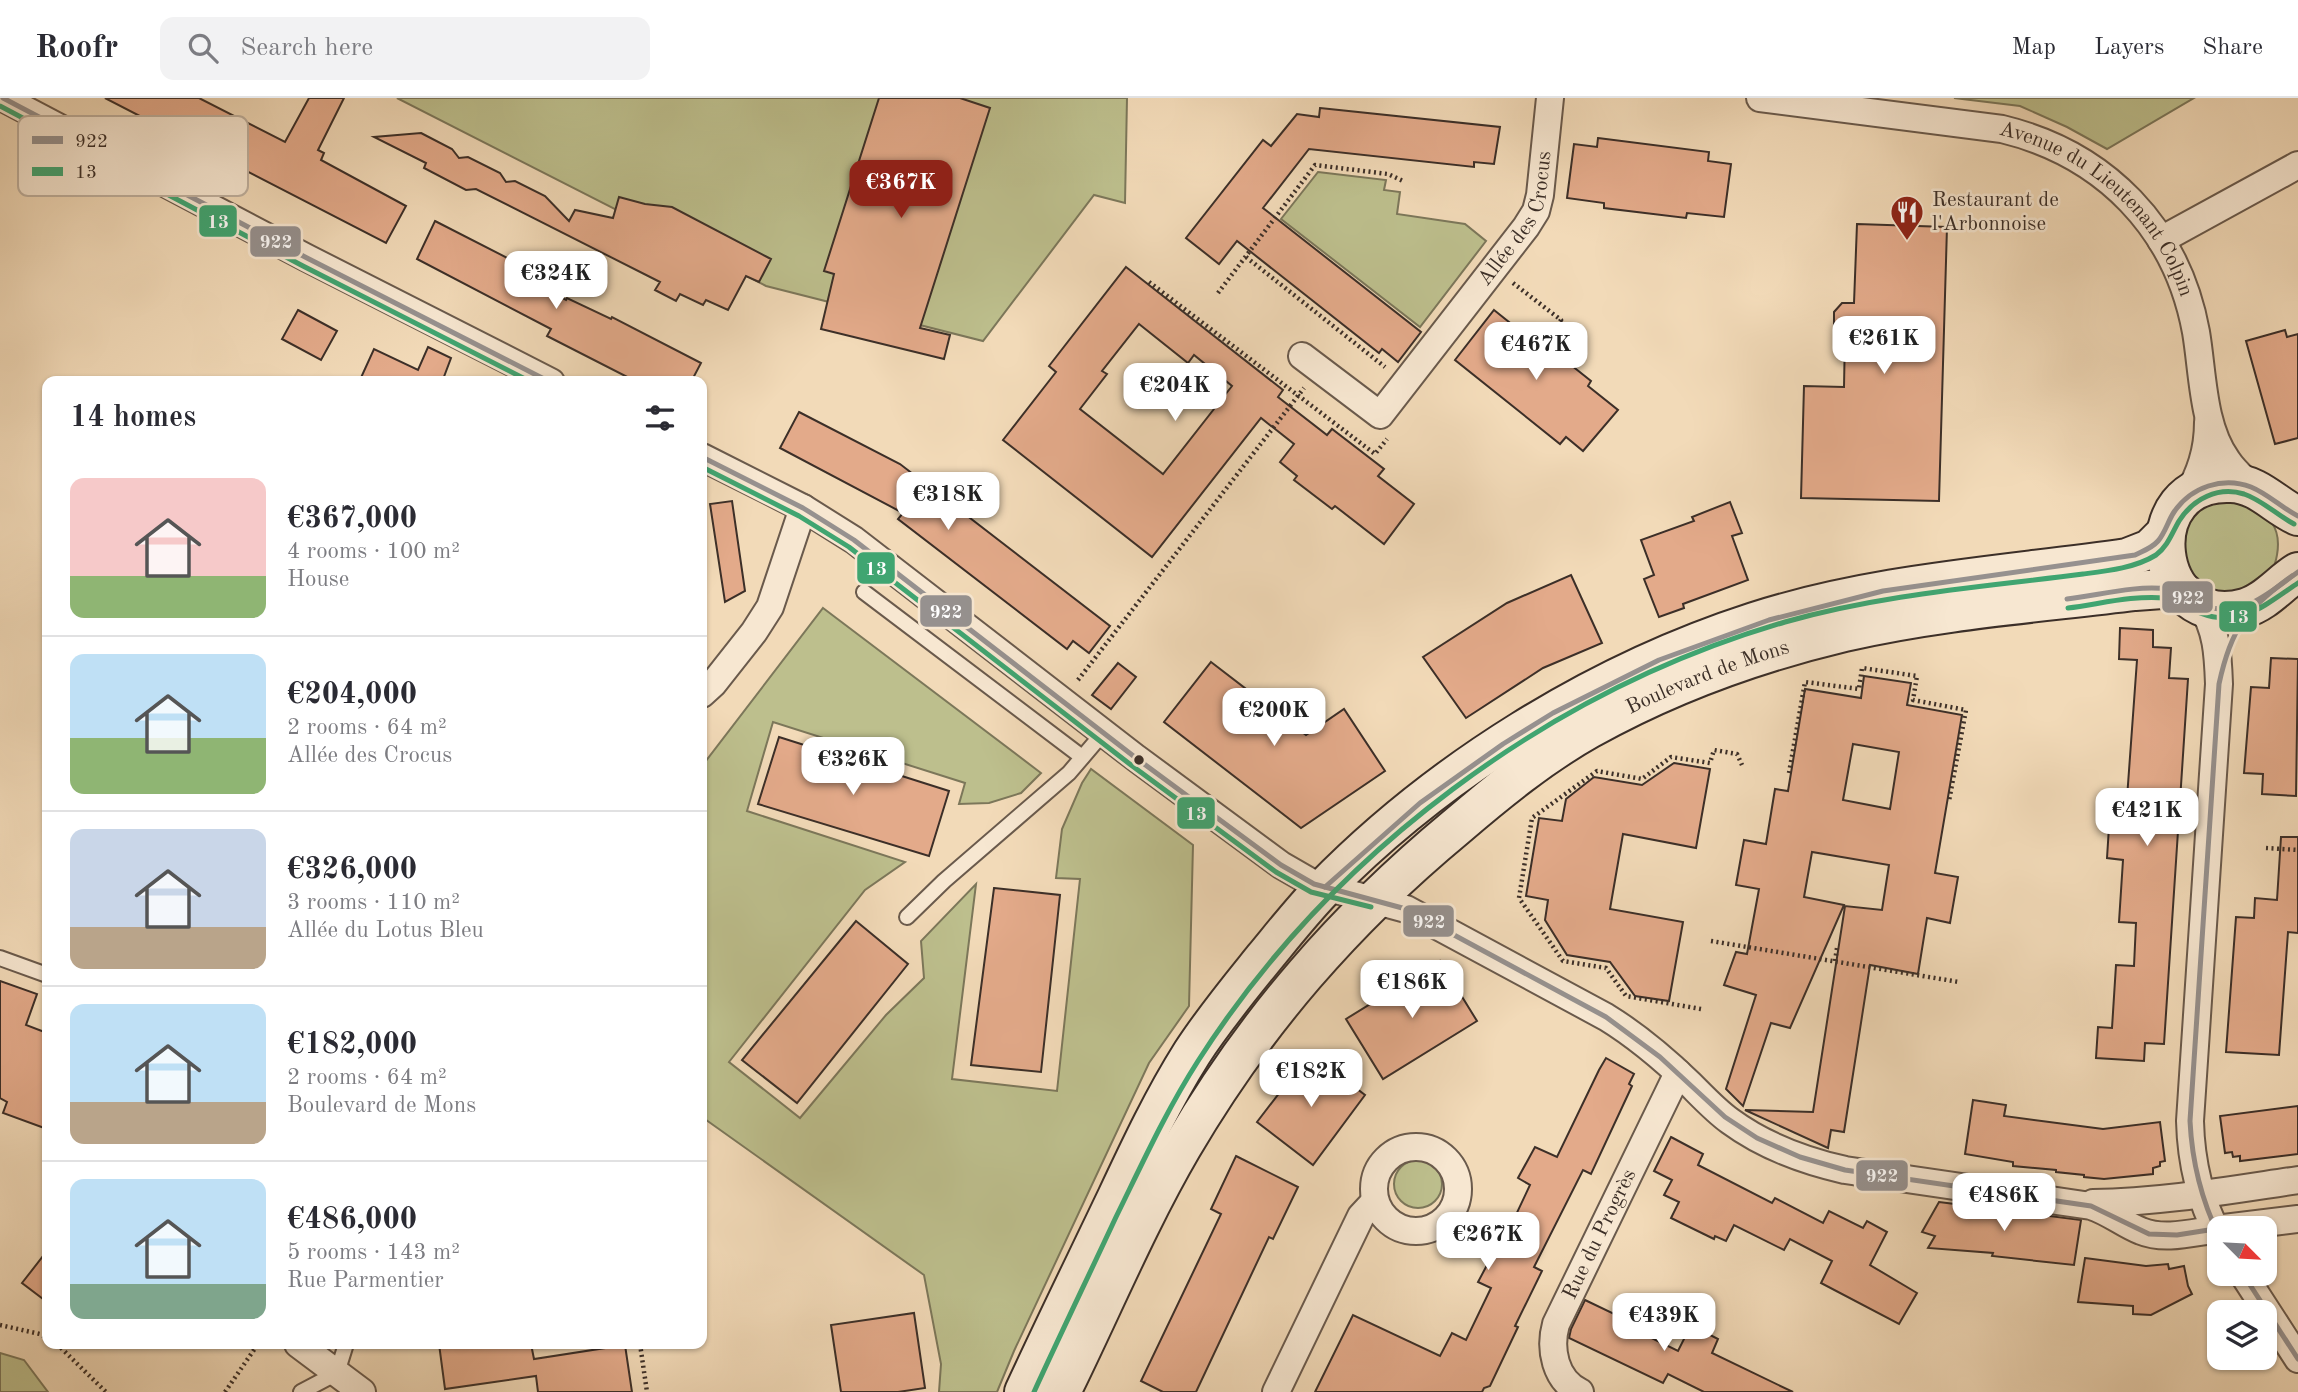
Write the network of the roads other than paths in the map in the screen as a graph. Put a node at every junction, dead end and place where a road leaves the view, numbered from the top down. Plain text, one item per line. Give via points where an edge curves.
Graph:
1 (3, 98) edge
2 (1550, 98) edge
3 (1760, 98) edge
4 (37, 116) edge
5 (2298, 165) edge
6 (189, 196) edge
7 (2161, 240) junction
8 (1311, 363) road end
9 (539, 376) edge
10 (2208, 410) junction
11 (707, 460) edge
12 (2185, 499) junction
13 (2274, 501) edge
14 (803, 508) junction
15 (2165, 534) junction
16 (2275, 589) edge
17 (864, 592) dead end
18 (2192, 598) junction
19 (2218, 684) junction
20 (707, 689) edge
21 (1104, 732) junction
22 (1082, 757) junction
23 (1325, 887) junction
24 (1373, 899) junction
25 (907, 917) dead end
26 (0, 958) edge
27 (42, 973) edge
28 (1678, 1073) junction
29 (2298, 1180) edge
30 (2200, 1195) junction
31 (1375, 1201) dead end
32 (2078, 1203) junction
33 (2211, 1216) edge
34 (2298, 1219) edge
35 (2277, 1222) edge
36 (2207, 1232) edge
37 (2251, 1286) edge
38 (305, 1349) edge
39 (344, 1349) edge
40 (2298, 1359) edge
41 (337, 1373) junction
42 (301, 1392) edge
43 (362, 1392) edge
44 (1024, 1392) edge
45 (1061, 1392) edge
46 (1276, 1392) edge
47 (1580, 1392) edge

1 - 4 street
2 - 8 street, Allée des Crocus via 1536,211 1380,415
3 - 7 street, Avenue du Lieutenant Colpin via 1982,125 2039,139 2078,158 2112,183
5 - 7 street
6 - 9 street
7 - 10 street, Avenue du Lieutenant Colpin via 2188,297
10 - 12 street, Avenue du Lieutenant Colpin via 2203,461
10 - 13 street, Avenue du Lieutenant Colpin via 2227,461
11 - 14 street
12 - 13 main road via 2212,485 2233,483
12 - 15 main road, Boulevard de Mons
13 - 16 main road via 2288,524 2292,545 2289,566
14 - 20 street via 771,607
14 - 21 street via 853,540
15 - 18 main road via 2169,570
15 - 23 main road, Boulevard de Mons via 2150,549 2127,558 1885,590 1754,622 1669,655 1550,715 1465,769
16 - 18 main road, Boulevard de Mons via 2227,610
16 - 19 street via 2235,627
17 - 22 lane
18 - 19 street via 2209,620 2216,642
18 - 24 main road, Boulevard de Mons via 2151,589 1880,624 1783,649 1678,686 1559,747 1472,813
19 - 30 street via 2190,1121
21 - 22 lane
21 - 23 street via 1281,865
22 - 25 lane
23 - 24 street
23 - 44 main road, Boulevard de Mons via 1217,1018 1168,1093
24 - 28 street via 1446,929 1606,1017 1631,1032
24 - 45 main road, Boulevard de Mons via 1292,988 1210,1102 1161,1186
26 - 27 lane
28 - 32 street via 1751,1135 1820,1164
28 - 47 street, Rue du Progrès via 1556,1324 1552,1348 1560,1375
29 - 30 street
30 - 32 street
30 - 33 street
31 - 46 street via 1361,1216
32 - 36 street via 2104,1210 2153,1235
34 - 35 street
37 - 40 street
38 - 41 street
39 - 41 lane
41 - 42 lane
41 - 43 street

